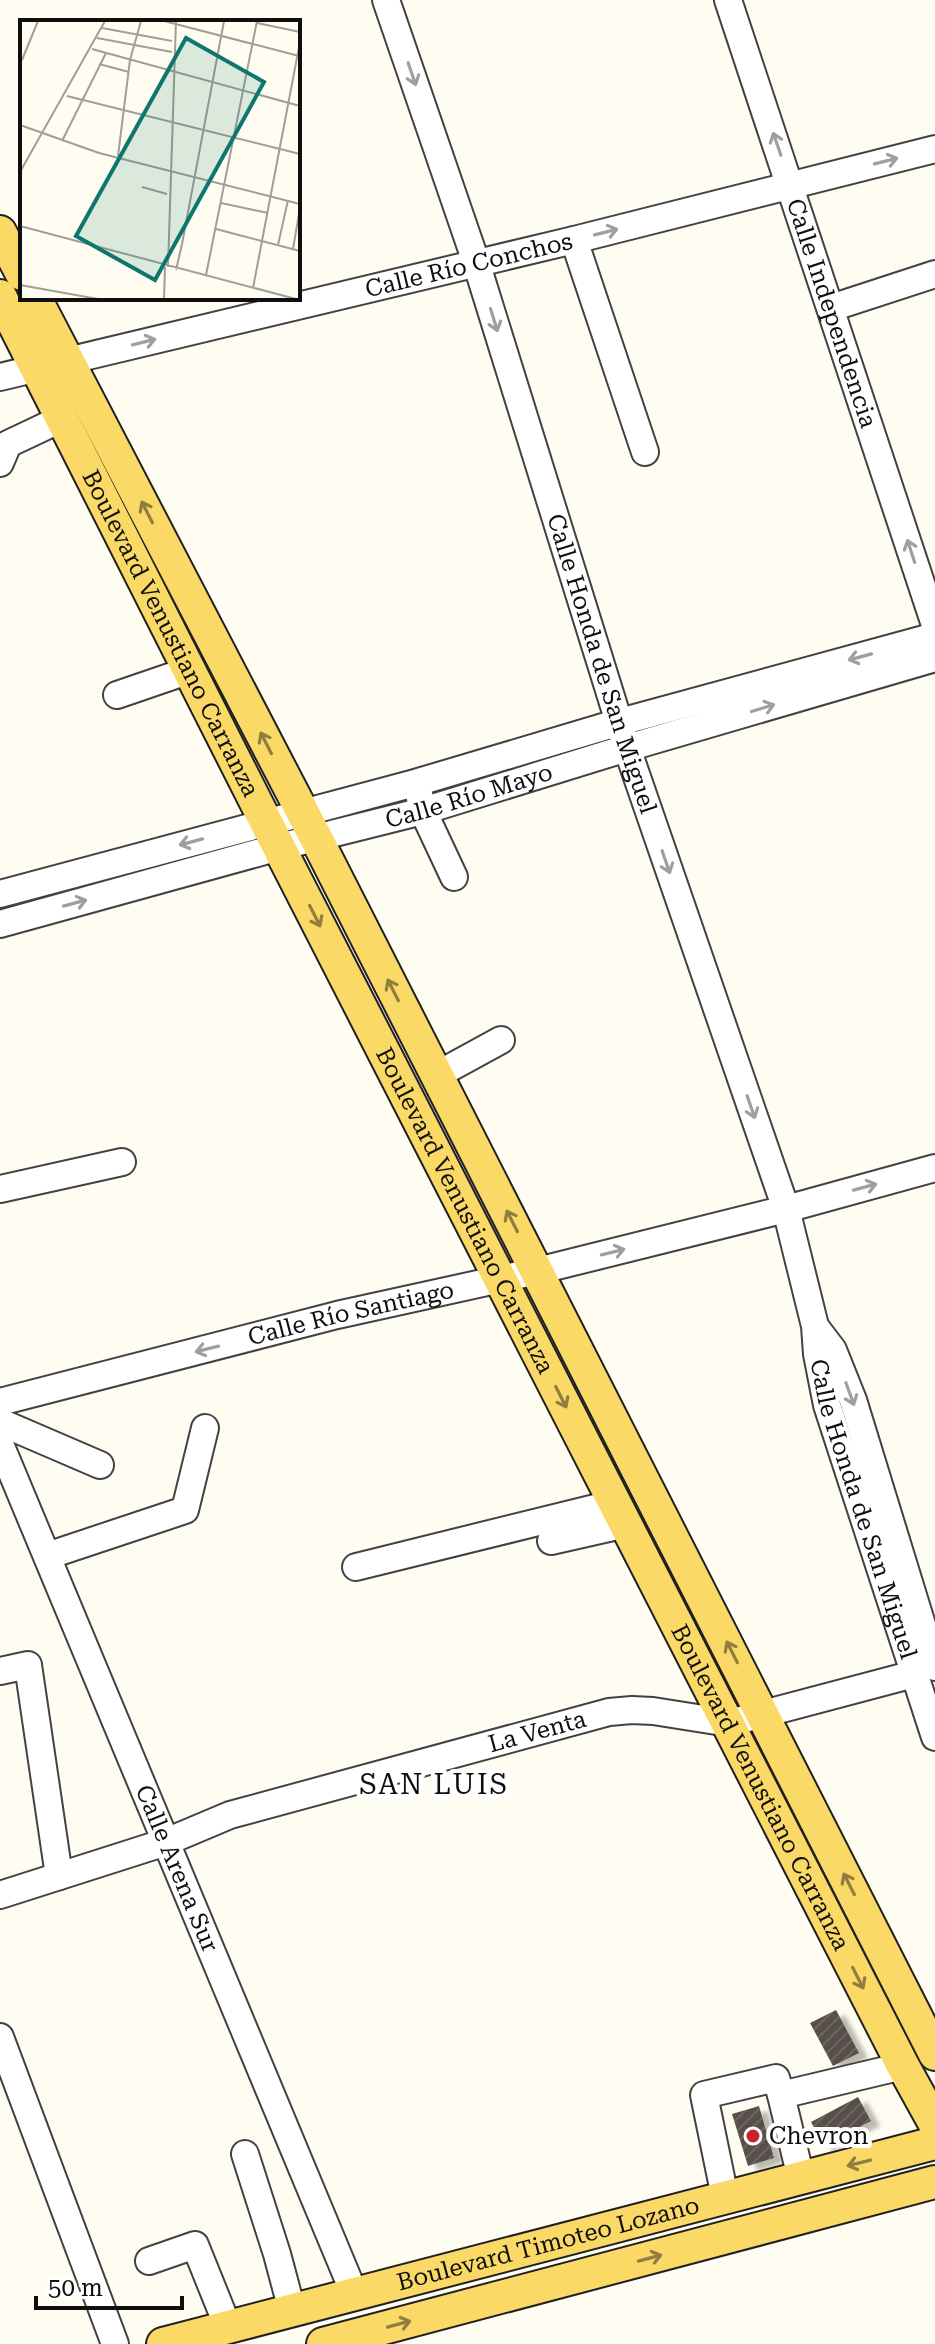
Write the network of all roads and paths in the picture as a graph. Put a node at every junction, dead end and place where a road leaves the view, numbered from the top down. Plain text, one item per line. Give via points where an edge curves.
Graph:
1 (386, 0) edge
2 (728, 0) edge
3 (935, 149) edge
4 (790, 185) junction
5 (0, 232) edge
6 (574, 240) junction
7 (476, 262) junction
8 (20, 270) edge
9 (935, 274) edge
10 (0, 296) edge
11 (36, 300) edge
12 (831, 308) junction
13 (53, 364) junction
14 (0, 377) edge
15 (63, 418) junction
16 (645, 452) dead end
17 (0, 463) edge
18 (935, 625) edge
19 (935, 636) edge
20 (935, 658) edge
21 (190, 670) junction
22 (117, 695) dead end
23 (620, 722) junction
24 (627, 748) junction
25 (415, 783) junction
26 (423, 811) junction
27 (309, 825) junction
28 (273, 835) junction
29 (454, 877) dead end
30 (0, 894) edge
31 (0, 924) edge
32 (501, 1040) dead end
33 (437, 1075) junction
34 (122, 1162) dead end
35 (935, 1168) edge
36 (0, 1189) edge
37 (786, 1209) junction
38 (537, 1271) junction
39 (501, 1279) junction
40 (0, 1402) edge
41 (0, 1422) edge
42 (205, 1428) dead end
43 (0, 1444) edge
44 (100, 1465) dead end
45 (621, 1513) junction
46 (551, 1541) dead end
47 (47, 1556) junction
48 (356, 1567) dead end
49 (924, 1670) edge
50 (0, 1671) edge
51 (763, 1713) junction
52 (729, 1723) junction
53 (935, 1737) edge
54 (166, 1842) junction
55 (59, 1876) junction
56 (0, 1895) edge
57 (0, 2037) edge
58 (935, 2054) edge
59 (903, 2066) junction
60 (781, 2095) junction
61 (935, 2124) edge
62 (935, 2143) edge
63 (245, 2154) dead end
64 (801, 2178) junction
65 (935, 2182) edge
66 (725, 2197) junction
67 (149, 2261) dead end
68 (354, 2293) junction
69 (292, 2310) junction
70 (228, 2327) junction
71 (115, 2344) edge
72 (163, 2344) edge
73 (323, 2344) edge

1 -> 7 street, Calle Honda de San Miguel
4 -> 2 street, Calle Independencia
4 -> 3 street, Calle Río Conchos
6 -> 4 street, Calle Río Conchos
4 - 12 street, Calle Independencia
5 - 8 main road
6 - 7 street, Calle Río Conchos
6 - 16 street
13 -> 7 street, Calle Río Conchos
7 -> 23 street, Calle Honda de San Miguel
9 - 12 street
10 - 13 main road, Boulevard Venustiano Carranza
11 - 13 main road, Boulevard Venustiano Carranza
18 -> 12 street, Calle Independencia
13 - 14 street, Calle Río Conchos
13 - 15 main road, Boulevard Venustiano Carranza
27 -> 13 main road, Boulevard Venustiano Carranza
15 - 17 street via 8,444
15 - 21 main road, Boulevard Venustiano Carranza
19 -> 23 street, Calle Río Mayo
24 -> 20 street, Calle Río Mayo
21 - 22 street
21 - 28 main road, Boulevard Venustiano Carranza
23 - 24 street, Calle Honda de San Miguel
23 - 25 street, Calle Río Mayo
24 - 26 street, Calle Río Mayo
24 -> 37 street, Calle Honda de San Miguel
25 - 26 street
25 - 27 street, Calle Río Mayo
26 - 27 street, Calle Río Mayo
26 - 29 street
27 - 28 street, Calle Río Mayo
33 -> 27 main road, Boulevard Venustiano Carranza
28 -> 30 street, Calle Río Mayo
31 -> 28 street, Calle Río Mayo
28 -> 39 main road, Boulevard Venustiano Carranza
32 - 33 street
38 -> 33 main road, Boulevard Venustiano Carranza
34 - 36 street
37 -> 35 street, Calle Río Santiago
38 -> 37 street, Calle Río Santiago
37 -> 49 street, Calle Honda de San Miguel via 815,1326 827,1405
38 - 39 street, Calle Río Santiago
51 -> 38 main road, Boulevard Venustiano Carranza
39 -> 40 street, Calle Río Santiago via 337,1315
39 -> 45 main road, Boulevard Venustiano Carranza
41 - 44 street
42 - 47 street via 185,1510
43 - 47 street, Calle Arena Sur
45 - 46 street
45 - 48 street
45 - 52 main road, Boulevard Venustiano Carranza
47 - 54 street, Calle Arena Sur
49 - 51 street
49 - 53 street, Calle Honda de San Miguel
50 - 55 street via 28,1665
51 - 52 street
58 -> 51 main road, Boulevard Venustiano Carranza
52 - 54 street, La Venta via 653,1711 609,1712 230,1815
52 -> 59 main road, Boulevard Venustiano Carranza
54 - 55 street, La Venta
54 - 68 street, Calle Arena Sur
55 - 56 street, La Venta
57 - 71 street
59 - 60 street
59 - 61 main road, Boulevard Venustiano Carranza
60 - 64 street
60 - 66 street via 776,2078 704,2095
62 -> 64 main road, Boulevard Timoteo Lozano
63 - 69 street
64 - 66 main road, Boulevard Timoteo Lozano
73 -> 65 main road, Boulevard Timoteo Lozano
66 - 68 main road, Boulevard Timoteo Lozano
67 - 70 street via 195,2245
68 - 69 main road, Boulevard Timoteo Lozano
69 - 70 main road, Boulevard Timoteo Lozano
70 - 72 main road, Boulevard Timoteo Lozano

